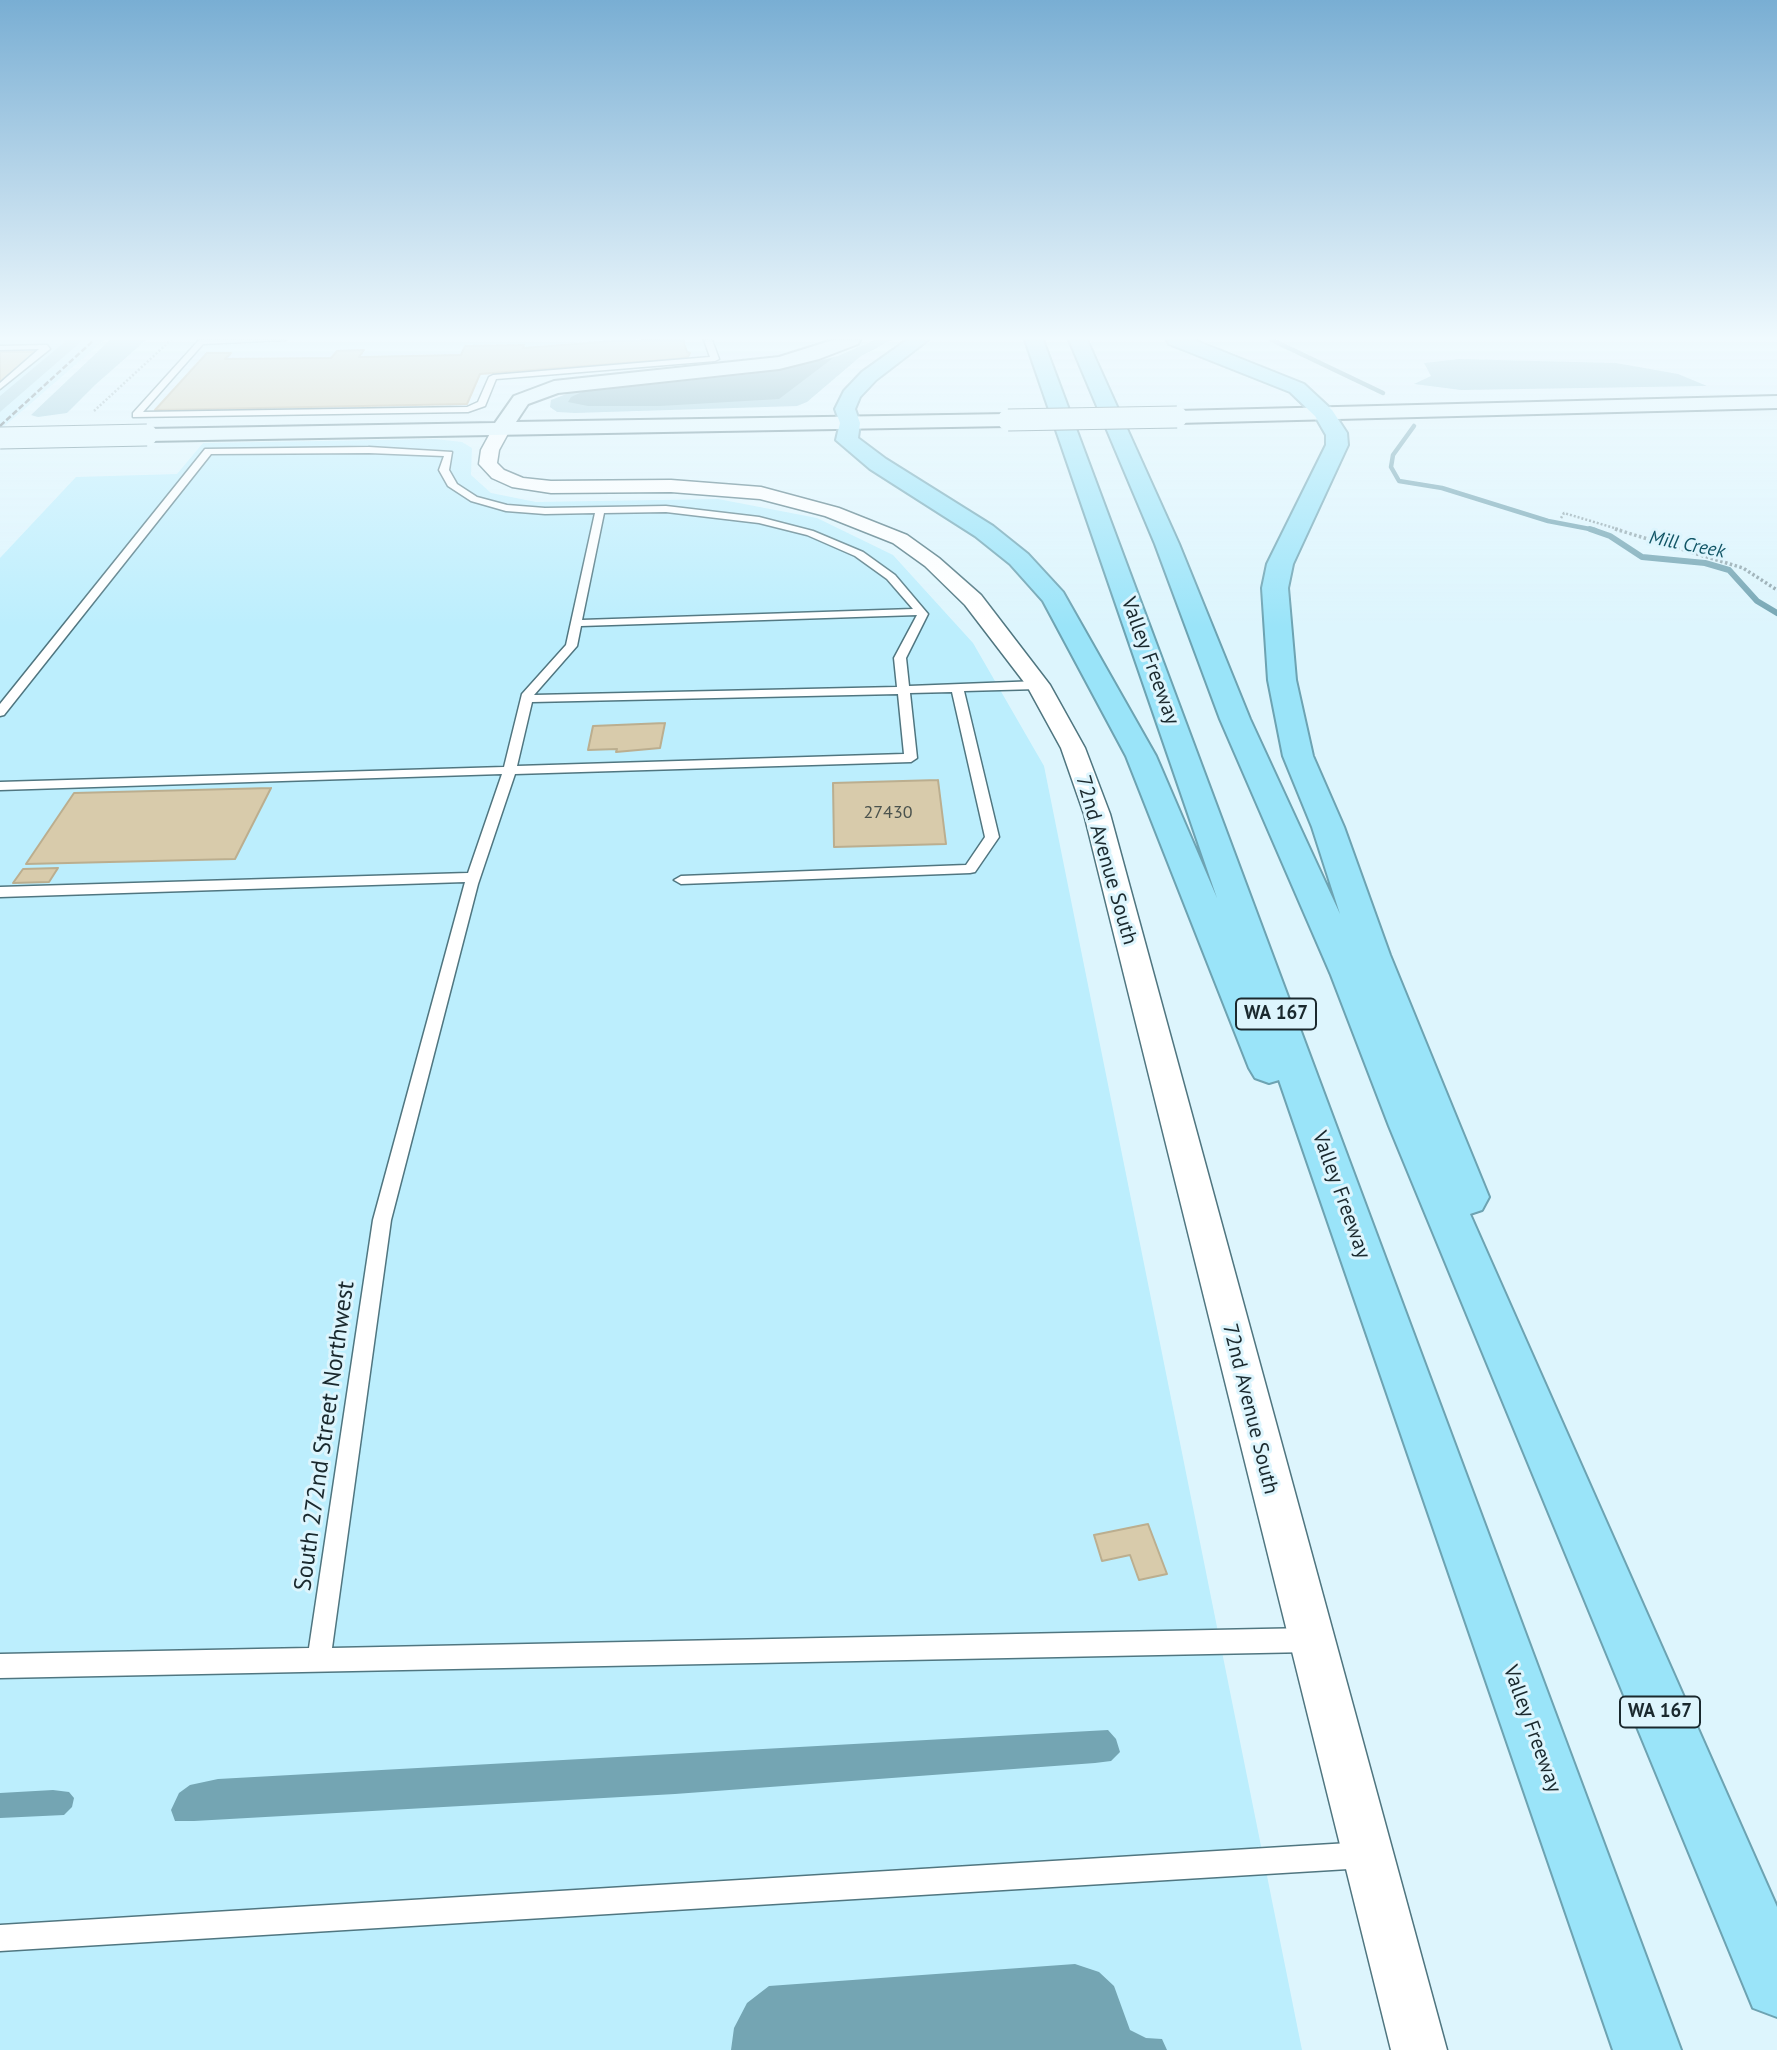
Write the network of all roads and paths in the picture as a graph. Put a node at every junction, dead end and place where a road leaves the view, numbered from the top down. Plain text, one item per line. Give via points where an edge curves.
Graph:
1 (114, 436) edge
2 (497, 436) edge
3 (848, 436) edge
4 (1068, 436) edge
5 (1120, 436) edge
6 (1336, 436) edge
7 (0, 438) edge
8 (600, 510) junction
9 (1561, 518) dead end
10 (1777, 590) edge
11 (921, 612) junction
12 (576, 623) junction
13 (1038, 685) junction
14 (957, 688) junction
15 (902, 690) junction
16 (526, 699) junction
17 (0, 712) edge
18 (510, 770) junction
19 (0, 786) edge
20 (473, 877) junction
21 (681, 880) dead end
22 (0, 892) edge
23 (1544, 1440) junction
24 (1310, 1640) junction
25 (320, 1660) junction
26 (0, 1666) edge
27 (1517, 1688) junction
28 (1367, 1855) junction
29 (0, 1938) edge
30 (1777, 1984) edge
31 (1419, 2050) edge
32 (1647, 2050) edge

1 - 7 main road, bridge
2 - 13 street, 72nd Avenue South via 488,464 519,483 761,493 806,503 891,535 932,562 973,600
3 - 27 highway via 847,440 878,464 984,531 1019,559 1054,598 1141,756
4 - 27 highway, Valley Freeway / WA 167
5 - 23 highway, WA 167 via 1235,719 1350,975
6 - 23 highway via 1337,445 1287,544 1275,588 1282,680 1298,756 1462,1182
8 - 11 lane via 704,511 810,533 859,554 891,577
8 - 12 lane
8 - 17 lane via 545,512 474,499 453,486 444,470 449,454 208,451
9 - 10 path via 1564,513 1743,568
11 - 12 lane
11 - 15 lane via 900,658
12 - 16 lane via 570,646
13 - 14 lane
13 - 24 street, 72nd Avenue South via 1073,748 1097,814
14 - 15 lane
14 - 21 lane via 992,837 970,869
15 - 16 lane
15 - 18 lane via 911,758
16 - 18 lane, South 272nd Street Northwest
18 - 19 lane
18 - 20 lane, South 272nd Street Northwest
20 - 22 lane
20 - 25 lane, South 272nd Street Northwest via 382,1220
23 - 30 highway, WA 167
24 - 25 lane
24 - 28 street, 72nd Avenue South
25 - 26 lane
27 - 32 highway, Valley Freeway / WA 167
28 - 29 lane
28 - 31 street, 72nd Avenue South

